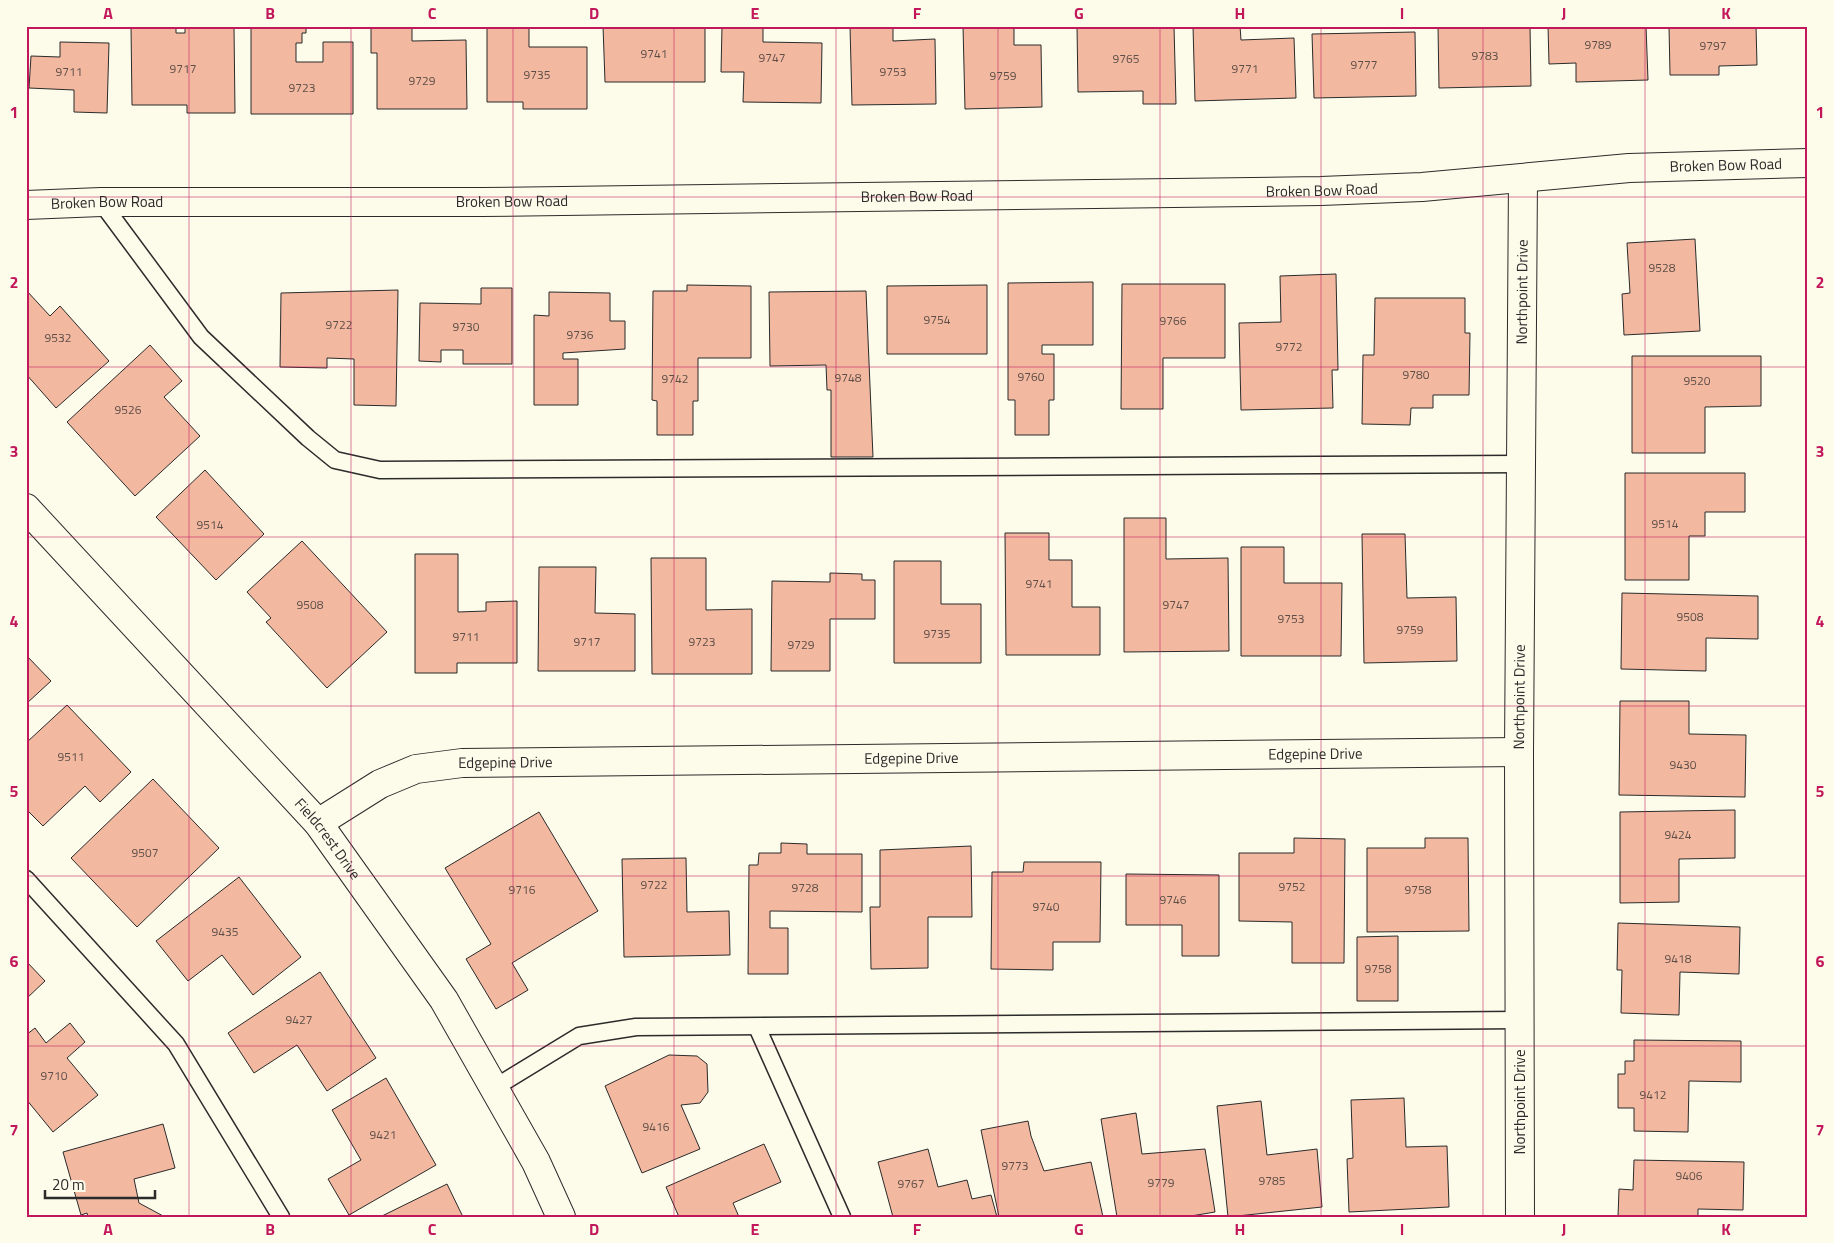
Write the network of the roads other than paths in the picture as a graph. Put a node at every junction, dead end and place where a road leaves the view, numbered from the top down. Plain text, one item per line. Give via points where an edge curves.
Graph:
1 (1808, 163) edge
2 (1523, 178) junction
3 (101, 202) junction
4 (26, 205) edge
5 (1521, 464) junction
6 (26, 508) edge
7 (1519, 752) junction
8 (318, 823) junction
9 (26, 879) edge
10 (1520, 1020) junction
11 (758, 1027) junction
12 (494, 1088) junction
13 (281, 1217) edge
14 (561, 1217) edge
15 (842, 1217) edge
16 (1520, 1217) edge

1 - 2 street, Broken Bow Road via 1629,168
2 - 3 street, Broken Bow Road via 1422,188 1321,191 482,202
2 - 5 street, Northpoint Drive
3 - 4 street, Broken Bow Road
3 - 5 lane via 201,337 335,460 380,470
5 - 7 street, Northpoint Drive
6 - 8 street, Fieldcrest Drive
7 - 8 street, Edgepine Drive via 462,763 416,769 380,784
7 - 10 street, Northpoint Drive
8 - 12 street, Fieldcrest Drive via 444,1000
9 - 13 lane via 176,1044
10 - 11 lane
10 - 16 street, Northpoint Drive
11 - 12 lane via 636,1027 579,1036
11 - 15 lane
12 - 14 street, Fieldcrest Drive via 536,1162

